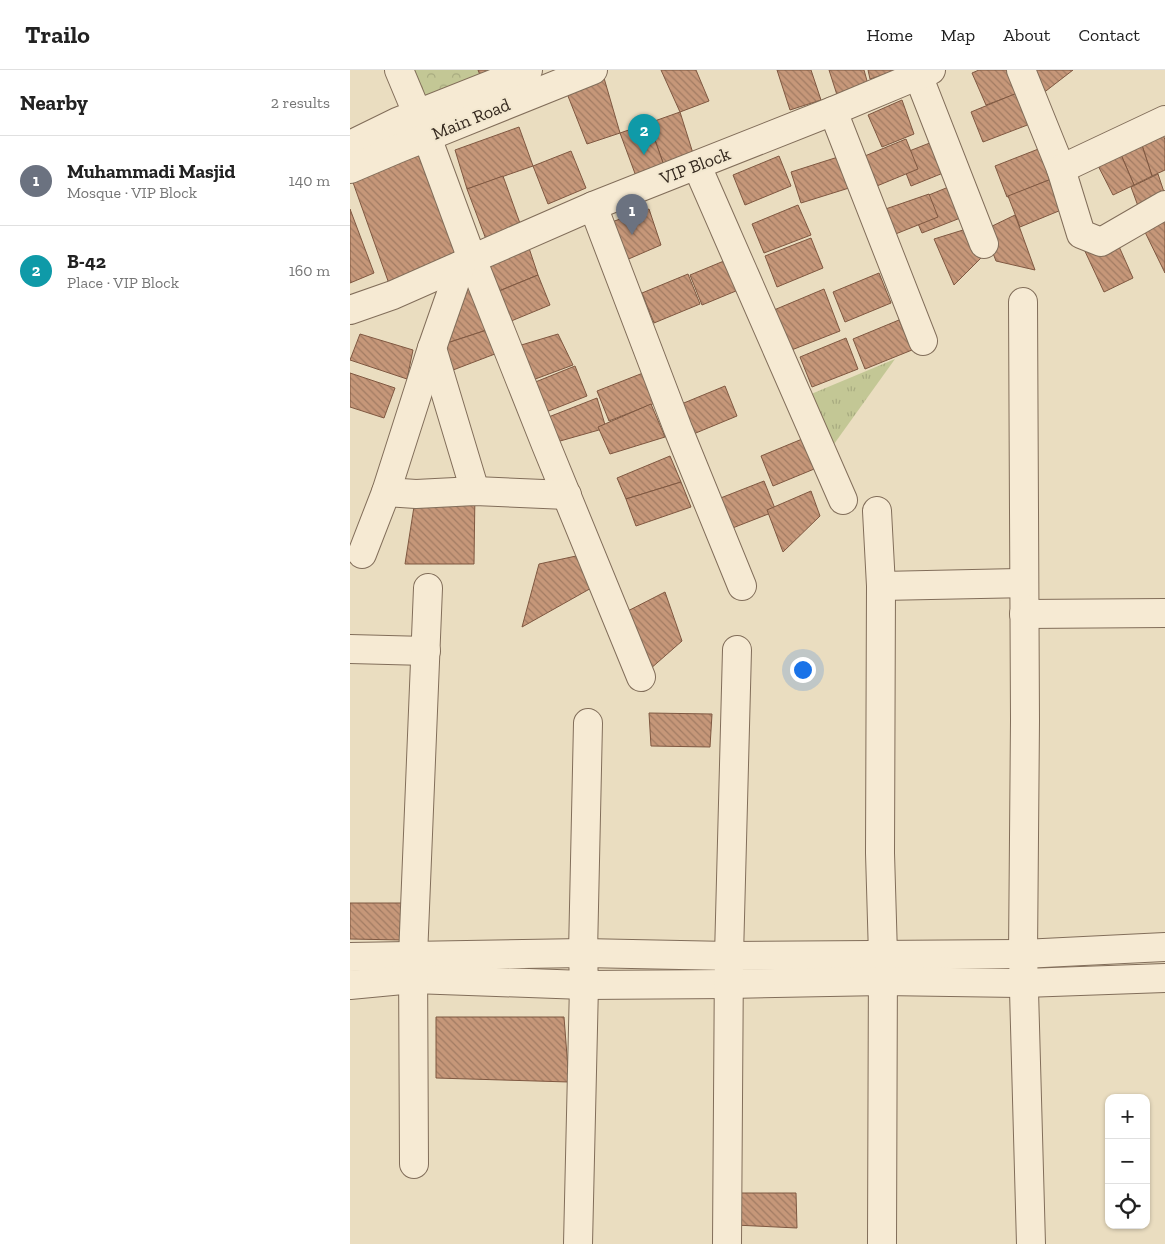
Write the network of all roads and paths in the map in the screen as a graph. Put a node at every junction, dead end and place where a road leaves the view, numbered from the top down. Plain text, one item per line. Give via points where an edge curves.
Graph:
1 (399, 70) edge
2 (593, 70) edge
3 (1021, 70) edge
4 (520, 72) edge
5 (924, 73) edge
6 (833, 111) junction
7 (1165, 120) edge
8 (412, 130) junction
9 (350, 145) edge
10 (697, 166) junction
11 (1061, 168) junction
12 (350, 169) edge
13 (1165, 205) edge
14 (593, 206) junction
15 (984, 244) dead end
16 (467, 262) junction
17 (1023, 302) dead end
18 (350, 310) edge
19 (923, 340) dead end
20 (432, 348) junction
21 (475, 491) junction
22 (386, 492) junction
23 (567, 495) junction
24 (843, 500) dead end
25 (877, 511) dead end
26 (362, 554) dead end
27 (1024, 583) junction
28 (742, 586) dead end
29 (881, 586) junction
30 (428, 588) dead end
31 (1165, 613) edge
32 (1024, 614) junction
33 (350, 649) edge
34 (737, 650) dead end
35 (426, 651) junction
36 (641, 677) dead end
37 (588, 723) dead end
38 (1165, 948) edge
39 (582, 953) junction
40 (1023, 954) junction
41 (730, 956) junction
42 (350, 958) edge
43 (413, 968) junction
44 (883, 968) junction
45 (1165, 978) edge
46 (1024, 983) junction
47 (729, 984) junction
48 (350, 985) edge
49 (584, 985) junction
50 (414, 1164) dead end
51 (578, 1244) edge
52 (727, 1244) edge
53 (882, 1244) edge
54 (1031, 1244) edge

1 - 8 street
2 - 8 street, Main Road
3 - 11 street
4 - 8 street, Main Road
5 - 6 street, VIP Block
5 - 15 street
6 - 10 street, VIP Block
6 - 19 street
7 - 11 street
8 - 9 street, Main Road
8 - 12 street, Main Road
8 - 16 street
10 - 14 street, VIP Block
10 - 24 street
11 - 13 street via 1081,234 1101,242
14 - 16 street, VIP Block
14 - 28 street via 674,420
16 - 18 street, VIP Block
16 - 20 street
16 - 23 street
17 - 27 street
20 - 21 street
20 - 22 street
21 - 22 street
21 - 23 street
22 - 26 street
23 - 36 street
25 - 29 street
27 - 29 street
27 - 32 street
29 - 44 street
30 - 35 street
31 - 32 street
32 - 40 street
33 - 35 street
34 - 41 street
35 - 43 street
37 - 39 street
38 - 40 street
39 - 41 street
39 - 43 street
39 - 49 street
40 - 44 street
40 - 46 street
41 - 44 street
41 - 47 street
42 - 43 street
43 - 48 street
43 - 49 street
43 - 50 street
44 - 46 street
44 - 47 street
44 - 53 street
45 - 46 street
46 - 54 street
47 - 49 street
47 - 52 street
49 - 51 street

